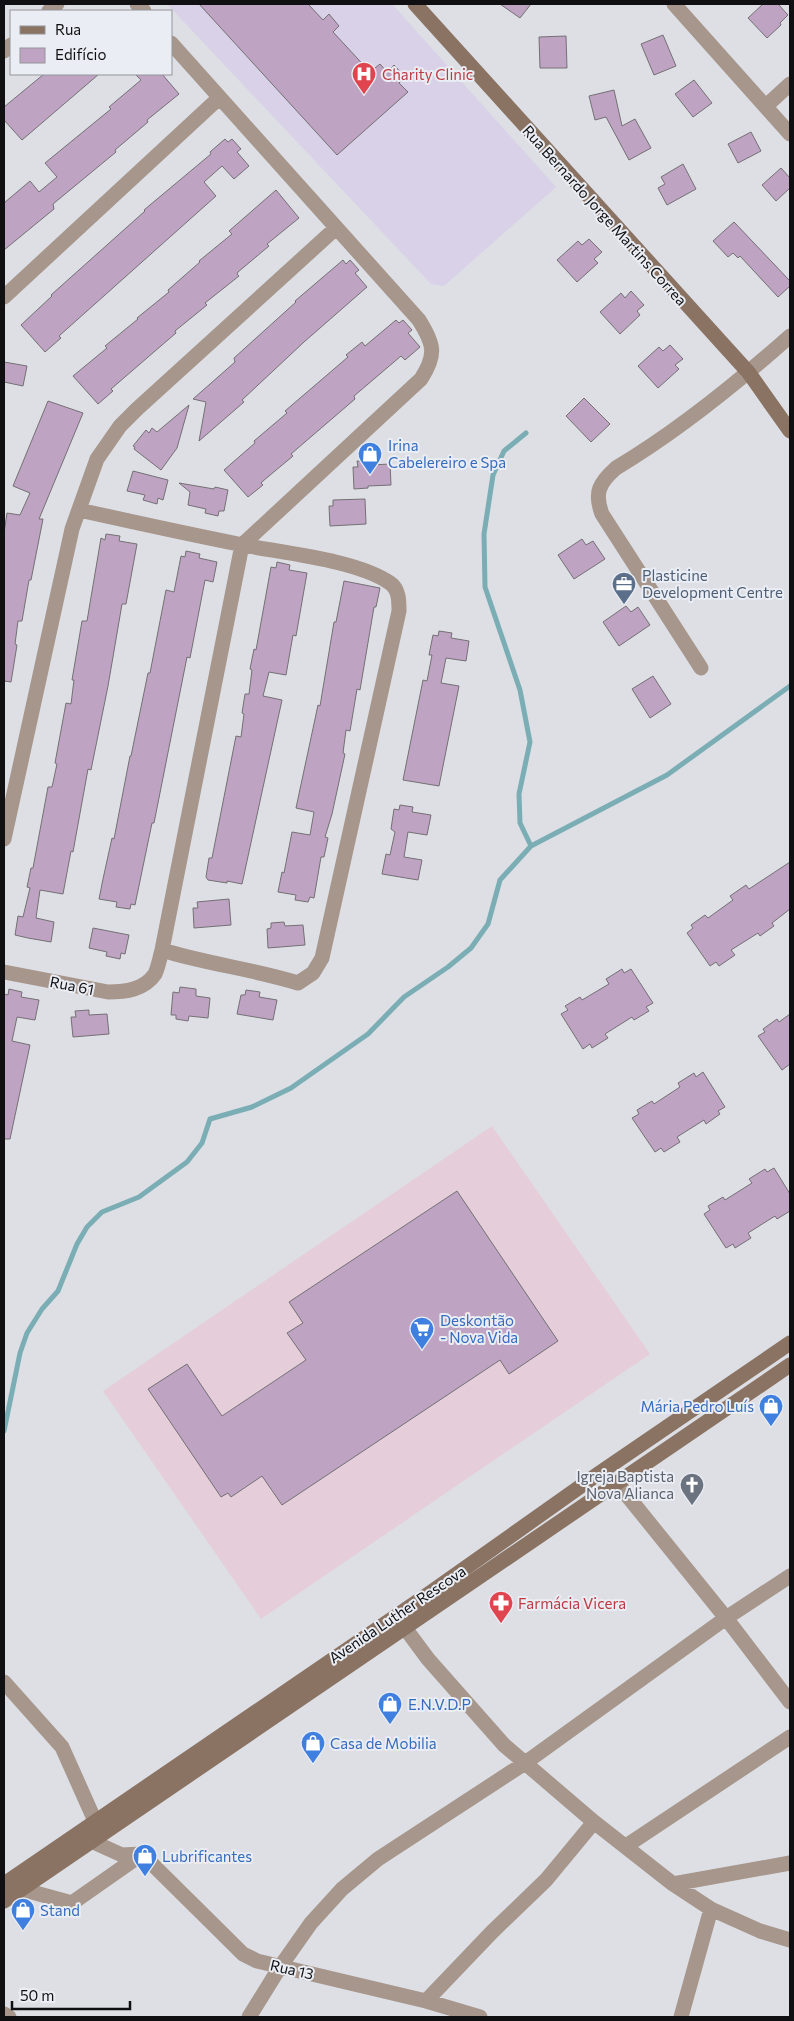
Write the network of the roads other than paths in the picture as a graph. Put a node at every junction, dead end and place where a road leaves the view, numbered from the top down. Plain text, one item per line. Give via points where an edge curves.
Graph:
1 (415, 4) edge
2 (674, 4) edge
3 (172, 44) edge
4 (790, 84) edge
5 (219, 98) junction
6 (766, 106) junction
7 (790, 134) edge
8 (336, 228) junction
9 (4, 297) edge
10 (790, 336) edge
11 (748, 373) junction
12 (790, 431) edge
13 (79, 510) junction
14 (242, 545) junction
15 (701, 668) dead end
16 (4, 839) edge
17 (162, 950) junction
18 (4, 972) edge
19 (790, 1343) edge
20 (790, 1365) edge
21 (617, 1483) junction
22 (790, 1576) edge
23 (726, 1618) junction
24 (405, 1628) junction
25 (4, 1682) edge
26 (790, 1702) edge
27 (790, 1737) edge
28 (525, 1763) junction
29 (96, 1821) junction
30 (594, 1822) junction
31 (91, 1841) junction
32 (626, 1846) junction
33 (142, 1854) junction
34 (790, 1863) edge
35 (4, 1884) edge
36 (673, 1884) junction
37 (21, 1889) junction
38 (4, 1901) edge
39 (711, 1909) junction
40 (790, 1940) edge
41 (280, 1967) junction
42 (426, 2002) junction
43 (4, 2014) edge
44 (9, 2017) edge
45 (249, 2017) edge
46 (480, 2017) edge
47 (681, 2017) edge

1 - 11 main road, Rua Bernardo Jorge Martins Correa
2 - 6 street
3 - 5 street
4 - 6 street
5 - 8 street
5 - 9 street
6 - 7 street
8 - 13 street via 120,426 97,459
8 - 14 street via 419,320 431,339 431,364 421,379
10 - 11 street
11 - 12 main road, Rua Bernardo Jorge Martins Correa
11 - 15 street via 616,468 598,491 597,501 602,514
13 - 14 street
13 - 16 street via 72,529
14 - 17 street
14 - 17 street via 369,572 392,584 398,594 400,611 322,958 313,973 298,982
17 - 18 street, Rua 61 via 155,974 139,988 125,992 108,992
19 - 29 main road, Avenida Luther Rescova
20 - 21 main road, Avenida Luther Rescova
21 - 23 street
21 - 24 main road, Avenida Luther Rescova
22 - 23 street
23 - 26 street
23 - 28 street
24 - 28 street via 489,1730
24 - 31 main road, Avenida Luther Rescova
25 - 29 street via 62,1747
27 - 32 street
28 - 30 street
28 - 41 street via 378,1859 342,1889 311,1923
29 - 35 main road, Avenida Luther Rescova
30 - 32 street
30 - 42 street via 546,1880
31 - 33 street via 122,1855
31 - 37 main road, Avenida Luther Rescova
32 - 36 street
33 - 37 street via 72,1903
33 - 41 street, Rua 13 via 244,1954
34 - 36 street
36 - 39 street
37 - 38 main road, Avenida Luther Rescova
39 - 40 street via 760,1931
39 - 47 street
41 - 42 street, Rua 13
41 - 45 street
42 - 46 street, Rua 13
43 - 44 street

